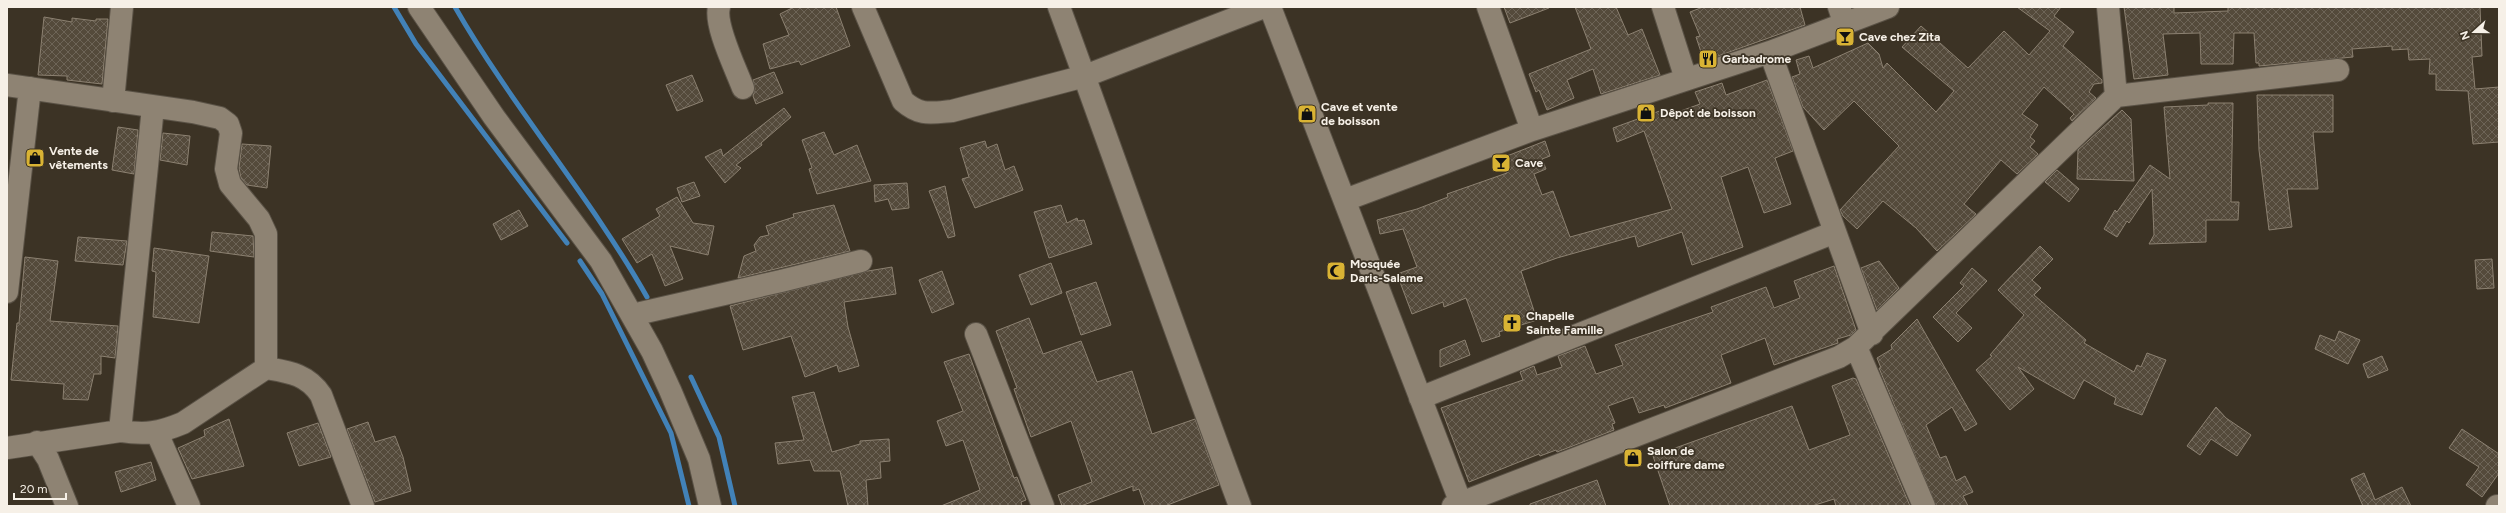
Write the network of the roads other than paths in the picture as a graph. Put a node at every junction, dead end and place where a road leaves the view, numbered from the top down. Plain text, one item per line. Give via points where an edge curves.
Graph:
1 (122, 7) edge
2 (419, 7) edge
3 (720, 7) edge
4 (863, 7) edge
5 (1059, 7) edge
6 (1264, 7) edge
7 (1270, 7) edge
8 (1488, 7) edge
9 (1663, 7) edge
10 (1888, 7) edge
11 (2108, 7) edge
12 (1842, 16) edge
13 (1770, 52) junction
14 (2338, 70) dead end
15 (1084, 76) junction
16 (1686, 79) junction
17 (7, 85) edge
18 (30, 88) junction
19 (743, 88) dead end
20 (2116, 96) junction
21 (113, 101) junction
22 (154, 107) junction
23 (1532, 130) junction
24 (1345, 200) junction
25 (1835, 232) junction
26 (861, 261) dead end
27 (7, 292) edge
28 (632, 315) junction
29 (976, 334) dead end
30 (1864, 341) junction
31 (266, 368) junction
32 (1420, 398) junction
33 (120, 431) junction
34 (157, 433) junction
35 (37, 442) junction
36 (7, 448) edge
37 (1459, 505) edge
38 (67, 506) edge
39 (189, 506) edge
40 (363, 506) edge
41 (710, 506) edge
42 (1043, 506) edge
43 (1240, 506) edge
44 (1924, 506) edge

1 - 21 street
2 - 28 street via 494,117 601,261
3 - 19 street via 717,14 720,26
4 - 15 street via 903,101 915,111 952,111
5 - 15 street
6 - 15 street
7 - 24 street
8 - 23 street
9 - 16 street
10 - 12 street
11 - 20 street
12 - 13 street
13 - 16 street
13 - 25 street
14 - 20 street
15 - 43 street via 1128,194 1170,320
16 - 23 street
17 - 18 street
18 - 21 street
18 - 27 street
20 - 30 street
21 - 22 street
22 - 31 street via 220,118 228,124 231,133 226,169 230,184 259,219 266,234
22 - 33 street
23 - 24 street
24 - 32 street
25 - 30 street
25 - 32 street
26 - 28 street via 781,282
28 - 41 street via 655,358 699,459
29 - 42 street
30 - 37 street via 1839,357
30 - 44 street
31 - 34 street via 184,423
31 - 40 street via 296,373 313,383 321,395
32 - 37 street
33 - 34 street
33 - 35 street
34 - 39 street
35 - 36 street
35 - 38 street via 48,459

